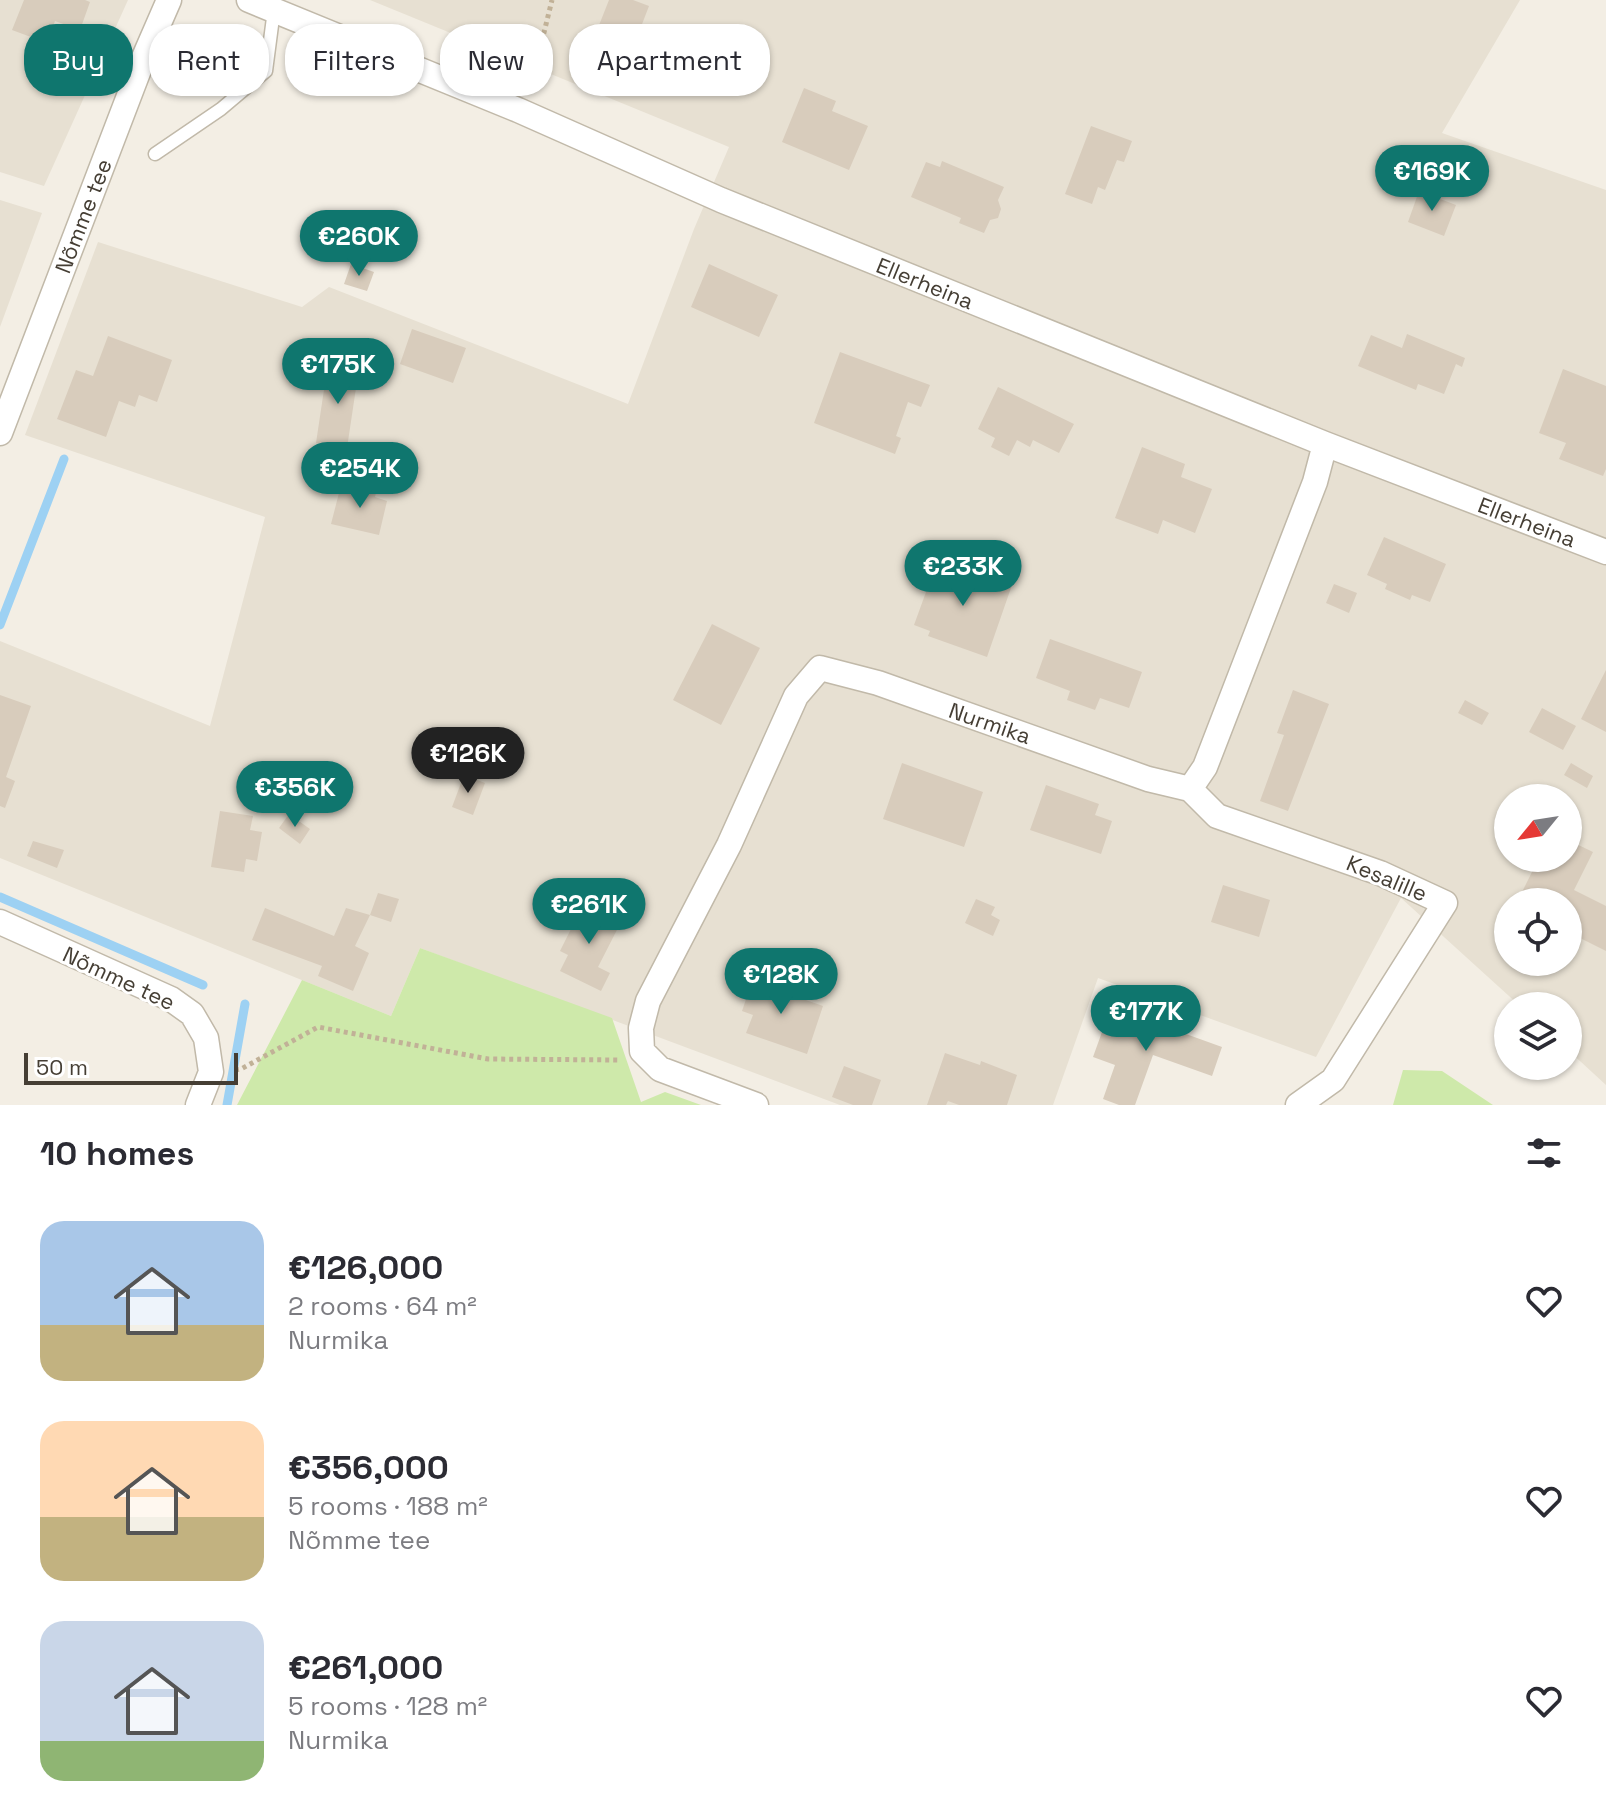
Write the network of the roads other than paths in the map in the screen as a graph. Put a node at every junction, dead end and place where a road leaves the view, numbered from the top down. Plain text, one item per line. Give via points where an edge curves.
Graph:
1 (169, 0) edge
2 (249, 0) edge
3 (274, 10) junction
4 (155, 154) dead end
5 (0, 433) edge
6 (1325, 444) junction
7 (1606, 552) edge
8 (1190, 789) junction
9 (0, 922) edge
10 (198, 1105) edge
11 (756, 1105) edge
12 (1298, 1105) edge

1 - 5 street, Nõmme tee
2 - 3 street, Ellerheina
3 - 4 lane via 266,71
3 - 6 street, Ellerheina via 721,200
6 - 7 street, Ellerheina
6 - 8 street via 1205,767
8 - 11 street, Nurmika via 820,668 796,696 729,845 648,1001 641,1028 642,1051 660,1069
8 - 12 street, Kesalille via 1217,816 1380,873 1445,903 1333,1080
9 - 10 street, Nõmme tee via 171,999 192,1014 206,1038 211,1072

